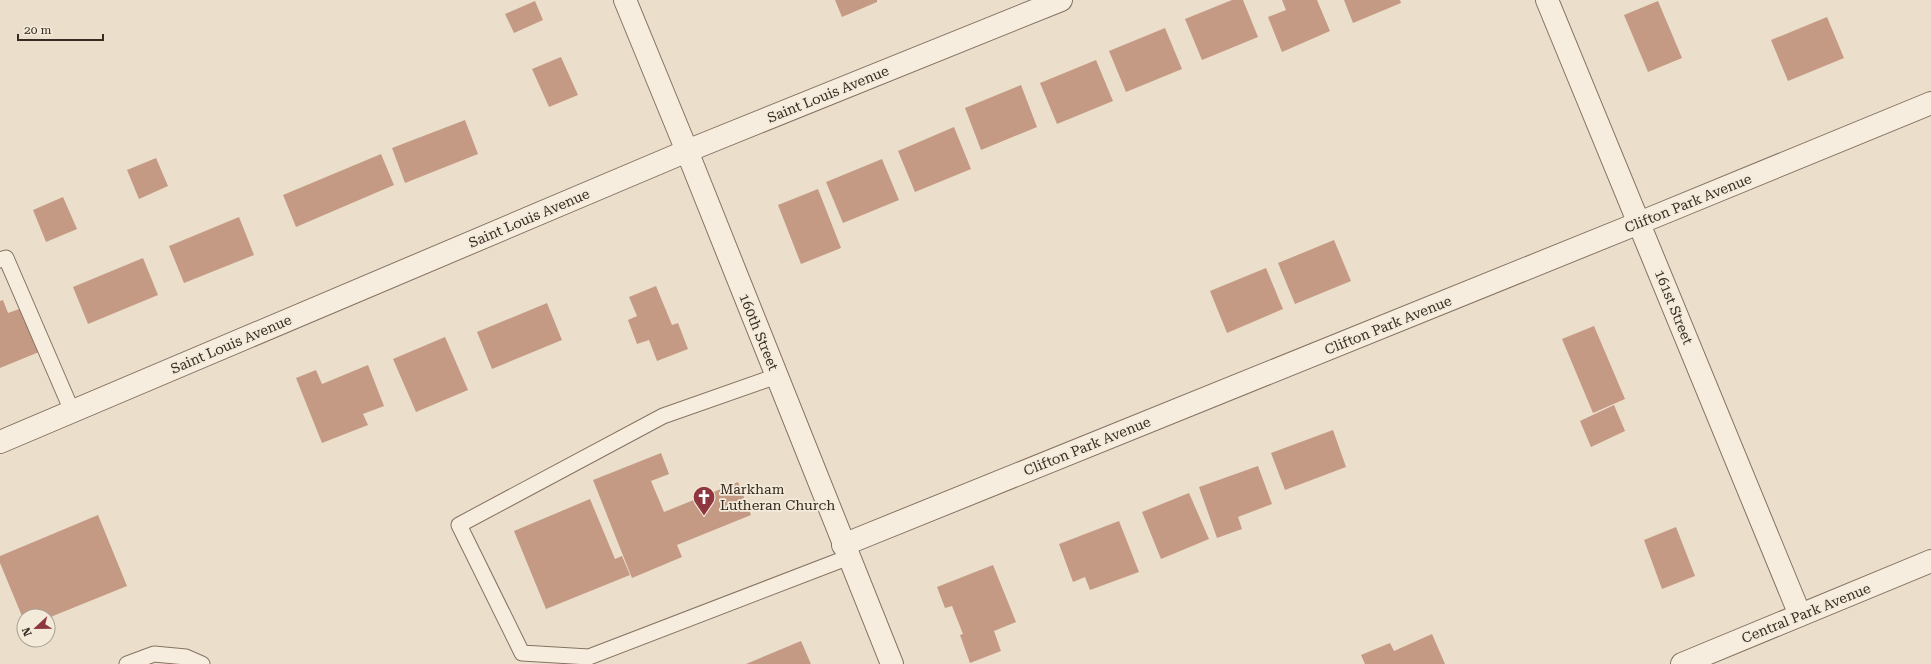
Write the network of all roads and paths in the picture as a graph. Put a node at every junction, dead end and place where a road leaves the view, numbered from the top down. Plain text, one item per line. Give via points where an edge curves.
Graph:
1 (624, 0) edge
2 (1060, 0) edge
3 (1547, 0) edge
4 (1931, 103) edge
5 (687, 151) junction
6 (1639, 223) junction
7 (0, 260) edge
8 (777, 376) junction
9 (72, 411) junction
10 (0, 442) edge
11 (846, 551) junction
12 (1931, 561) edge
13 (1800, 615) junction
14 (127, 664) edge
15 (202, 664) edge
16 (892, 664) edge
17 (1682, 664) edge

1 - 5 street, 160th Street
2 - 5 street, Saint Louis Avenue
3 - 6 street, 161st Street
4 - 6 street, Clifton Park Avenue
5 - 8 street, 160th Street
5 - 9 street, Saint Louis Avenue
6 - 11 street, Clifton Park Avenue
6 - 13 street, 161st Street
7 - 9 lane via 6,258
8 - 11 street, 160th Street
8 - 11 lane via 663,416 459,525 522,653 589,656
9 - 10 street, Saint Louis Avenue
11 - 16 street, 160th Street
12 - 13 street, Central Park Avenue
13 - 17 street, Central Park Avenue
14 - 15 lane via 154,654 186,657

